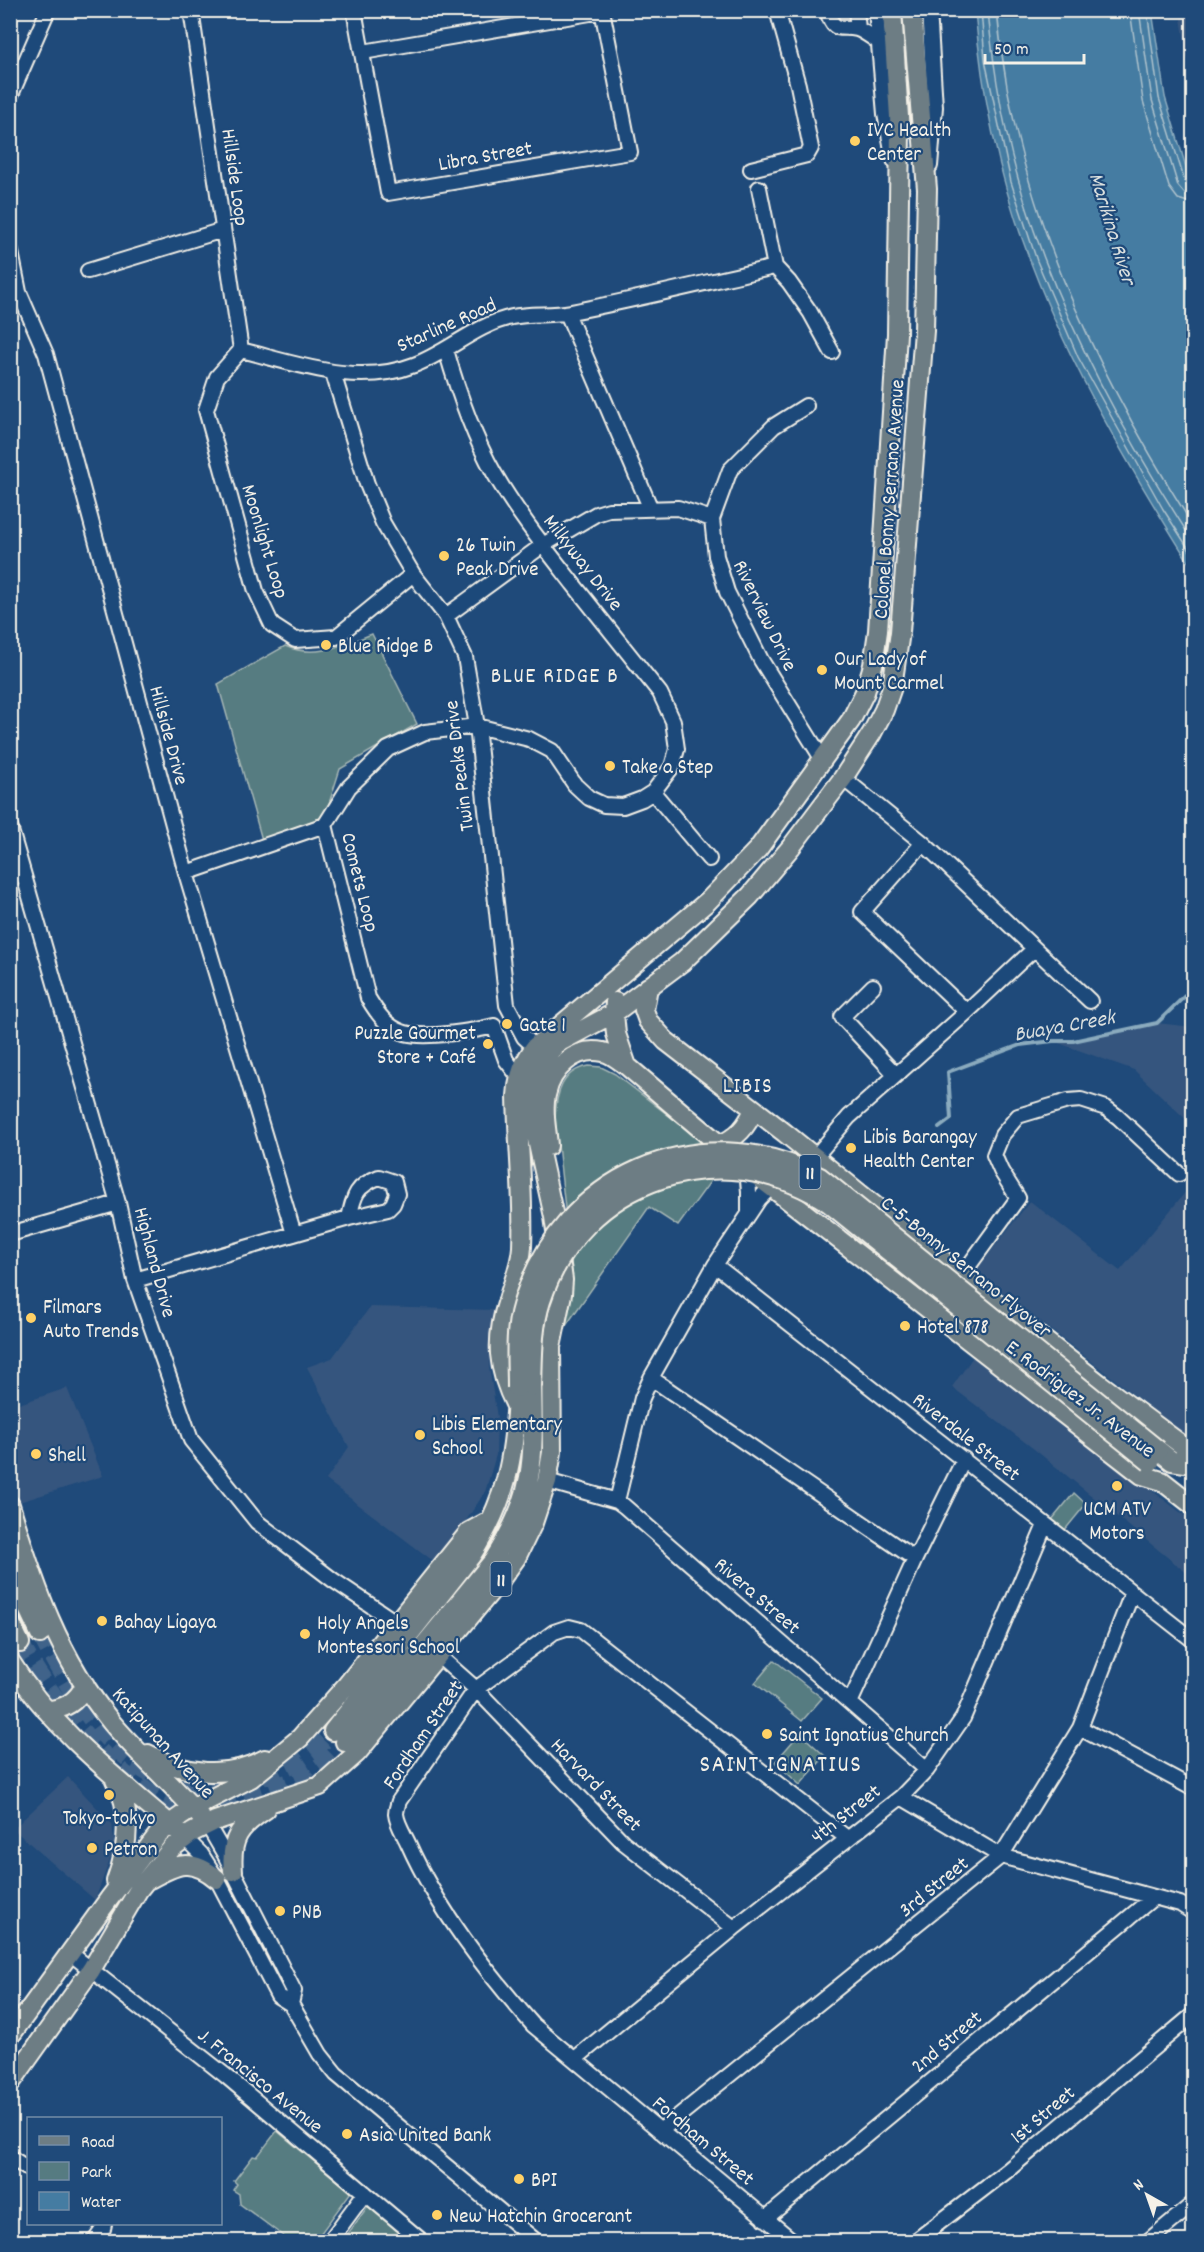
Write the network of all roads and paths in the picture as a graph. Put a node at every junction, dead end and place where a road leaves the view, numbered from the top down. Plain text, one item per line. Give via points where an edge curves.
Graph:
1 (48, 10) edge
2 (190, 10) edge
3 (354, 10) edge
4 (777, 10) edge
5 (827, 10) edge
6 (856, 10) edge
7 (876, 10) edge
8 (892, 10) edge
9 (912, 10) edge
10 (929, 10) edge
11 (602, 11) edge
12 (858, 29) junction
13 (879, 42) junction
14 (363, 52) junction
15 (10, 97) edge
16 (751, 169) dead end
17 (759, 188) dead end
18 (927, 189) junction
19 (900, 193) junction
20 (223, 230) junction
21 (10, 247) edge
22 (775, 267) junction
23 (88, 271) dead end
24 (15, 291) edge
25 (567, 313) junction
26 (241, 350) junction
27 (446, 350) junction
28 (832, 352) dead end
29 (333, 373) junction
30 (806, 406) dead end
31 (650, 507) junction
32 (712, 519) junction
33 (543, 545) junction
34 (413, 574) junction
35 (446, 616) junction
36 (477, 726) junction
37 (823, 760) junction
38 (843, 778) junction
39 (653, 792) junction
40 (325, 825) junction
41 (10, 827) edge
42 (923, 843) junction
43 (709, 859) dead end
44 (186, 873) junction
45 (1034, 949) junction
46 (624, 973) junction
47 (873, 986) dead end
48 (648, 987) junction
49 (1090, 1001) dead end
50 (507, 1005) junction
51 (967, 1012) junction
52 (614, 1013) junction
53 (494, 1026) junction
54 (535, 1047) junction
55 (627, 1066) junction
56 (896, 1075) junction
57 (519, 1077) junction
58 (754, 1109) junction
59 (720, 1145) junction
60 (815, 1157) junction
61 (747, 1168) junction
62 (1179, 1174) dead end
63 (771, 1187) junction
64 (118, 1203) junction
65 (749, 1215) junction
66 (554, 1217) junction
67 (349, 1218) dead end
68 (10, 1234) edge
69 (294, 1234) junction
70 (917, 1240) junction
71 (715, 1265) junction
72 (962, 1275) junction
73 (888, 1279) junction
74 (135, 1280) junction
75 (651, 1378) junction
76 (522, 1394) junction
77 (1154, 1456) junction
78 (964, 1460) junction
79 (1193, 1465) edge
80 (547, 1481) junction
81 (1162, 1481) junction
82 (617, 1501) junction
83 (10, 1505) edge
84 (1194, 1506) edge
85 (491, 1520) junction
86 (1045, 1525) junction
87 (915, 1559) junction
88 (10, 1560) edge
89 (1132, 1593) junction
90 (10, 1622) edge
91 (397, 1623) junction
92 (40, 1634) tunnel mouth
93 (1194, 1641) edge
94 (20, 1643) tunnel mouth
95 (441, 1658) dead end
96 (10, 1661) edge
97 (85, 1685) junction
98 (476, 1689) junction
99 (95, 1701) junction
100 (850, 1703) junction
101 (46, 1710) junction
102 (1080, 1728) junction
103 (62, 1729) junction
104 (300, 1738) junction
105 (126, 1739) junction
106 (927, 1770) junction
107 (112, 1776) junction
108 (1194, 1789) edge
109 (901, 1797) junction
110 (282, 1799) junction
111 (193, 1808) junction
112 (170, 1824) junction
113 (207, 1824) junction
114 (185, 1838) junction
115 (847, 1838) junction
116 (1001, 1856) junction
117 (225, 1875) junction
118 (143, 1883) junction
119 (110, 1897) junction
120 (1154, 1897) junction
121 (1194, 1913) edge
122 (734, 1928) junction
123 (70, 1953) junction
124 (91, 1970) junction
125 (1194, 2014) edge
126 (10, 2036) edge
127 (575, 2060) junction
128 (10, 2084) edge
129 (660, 2131) junction
130 (10, 2157) edge
131 (27, 2168) edge
132 (365, 2193) junction
133 (1194, 2203) edge
134 (765, 2219) junction
135 (104, 2225) edge
136 (94, 2241) edge
137 (329, 2241) edge
138 (423, 2241) edge
139 (537, 2241) edge
140 (794, 2241) edge
141 (914, 2241) edge
142 (1147, 2241) edge

1 - 15 street
2 - 20 street, Hillside Loop
3 - 14 street, Libra Street
4 - 16 street via 811,148 807,155
5 - 12 street via 830,21 841,29
6 - 12 street
7 - 13 street
8 - 19 main road, Colonel Bonny Serrano Avenue
9 - 18 main road, Colonel Bonny Serrano Avenue
10 - 18 street via 935,107
11 - 14 street
11 - 14 street, Libra Street via 630,152 388,193
12 - 13 street
13 - 19 street via 885,114
17 - 22 street
18 - 38 main road, Colonel Bonny Serrano Avenue via 924,331 896,665 884,710
19 - 37 main road, Colonel Bonny Serrano Avenue via 897,334 878,631 865,692
20 - 23 street
20 - 26 street, Hillside Loop
21 - 24 street, Hillside Drive
22 - 25 street, Starline Road
22 - 28 street via 810,312
24 - 44 street, Hillside Drive via 46,354
25 - 27 street, Starline Road via 514,316 489,323
25 - 31 street
26 - 29 street, Starline Road
26 - 34 street, Moonlight Loop via 217,376 207,410 256,591 272,625 295,640 336,637
27 - 29 street, Starline Road via 414,366 368,375
27 - 33 street, Milkyway Drive via 474,433 517,510
29 - 34 street, Twin Peaks Drive via 367,484 383,523
30 - 32 street, Riverview Drive via 774,426 730,470
31 - 32 street via 678,508
31 - 33 street via 603,512
32 - 37 street, Riverview Drive via 716,556 727,592 761,660
33 - 35 street
33 - 39 street, Milkyway Drive via 660,693 673,722 677,749 672,767
34 - 35 street, Twin Peaks Drive
35 - 36 street, Twin Peaks Drive via 465,657
36 - 39 street, Milkyway Drive via 529,739 552,751 576,785 589,798 604,805 623,806
36 - 40 street, Comets Loop via 425,732 388,749 349,787
36 - 50 street, Twin Peaks Drive
37 - 46 main road, Colonel Bonny Serrano Avenue via 758,849 708,901
38 - 42 street
38 - 48 main road, Colonel Bonny Serrano Avenue via 750,896 682,962
39 - 43 street
40 - 44 street
40 - 53 street, Comets Loop via 368,998 378,1014 406,1034
41 - 64 street, Highland Drive
42 - 45 street
42 - 51 street via 862,912
44 - 69 street, Hillside Drive
45 - 49 street
45 - 51 street
46 - 52 main road
46 - 54 main road, Colonel Bonny Serrano Avenue / 11
47 - 56 street via 843,1017
48 - 52 main road, Colonel Bonny Serrano Avenue
48 - 58 main road, E. Rodriguez Jr. Avenue / 11 via 644,1010 656,1032
50 - 53 street
50 - 54 street, Twin Peaks Drive via 524,1037
51 - 56 street
52 - 55 main road via 616,1034
52 - 66 main road, Colonel Bonny Serrano Avenue via 556,1044 543,1059 534,1079 533,1121
53 - 57 street via 506,1060
54 - 57 main road, Colonel Bonny Serrano Avenue / 11
55 - 59 main road, E. Rodriguez Jr. Avenue / 11
55 - 66 main road, E. Rodriguez Jr. Avenue via 606,1052 591,1050 567,1060 549,1081 545,1097
56 - 60 street via 849,1117
57 - 76 main road, Colonel Bonny Serrano Avenue / 11 via 521,1249 500,1335 501,1371
58 - 59 main road via 741,1132
58 - 60 main road, E. Rodriguez Jr. Avenue / 11
59 - 61 main road, E. Rodriguez Jr. Avenue / 11
60 - 70 main road, E. Rodriguez Jr. Avenue / 11
61 - 63 main road, E. Rodriguez Jr. Avenue / 11
61 - 65 street
62 - 72 street via 1106,1108 1082,1100 1068,1101 1018,1116 1002,1135 994,1155 1018,1198
63 - 65 street
63 - 73 main road, E. Rodriguez Jr. Avenue / 11
64 - 68 street
64 - 74 street, Highland Drive
65 - 71 street
66 - 80 main road, Colonel Bonny Serrano Avenue / 11 via 562,1286 551,1347 553,1438
67 - 69 street
69 - 74 street
70 - 72 main road, E. Rodriguez Jr. Avenue / 11
70 - 73 main road
71 - 75 street
71 - 78 street, Riverdale Street
72 - 79 main road, E. Rodriguez Jr. Avenue / 11 via 1182,1445
73 - 81 main road, E. Rodriguez Jr. Avenue / 11 via 1142,1475
74 - 91 street, Highland Drive via 191,1440 257,1521 315,1567
75 - 82 street via 642,1398
75 - 87 street
76 - 77 main road, C-5-Bonny Serrano Flyover / 11, bridge via 541,1301 562,1257 591,1221 619,1199 661,1178 705,1169 748,1172 792,1183 830,1203
76 - 85 main road, Colonel Bonny Serrano Avenue / 11 via 511,1464
76 - 85 main road, Colonel Bonny Serrano Avenue / 11 via 532,1466 513,1527 492,1561 339,1736 471,1556
77 - 79 main road, C-5-Bonny Serrano Flyover / 11
77 - 81 main road, C-5-Bonny Serrano Flyover / 11
78 - 86 street, Riverdale Street
78 - 87 street
80 - 82 street, Rivera Street
80 - 110 main road, Colonel Bonny Serrano Avenue / 11 via 530,1530 509,1568 349,1762 320,1786
81 - 84 main road, E. Rodriguez Jr. Avenue / 11
82 - 100 street, Rivera Street
83 - 97 main road, Katipunan Avenue via 44,1607
85 - 91 main road via 469,1532
86 - 89 street, Riverdale Street
86 - 106 street, 4th Street via 963,1718
87 - 100 street
88 - 92 main road
89 - 93 street, Riverdale Street
89 - 102 street, 3rd Street
90 - 94 main road
91 - 104 main road
95 - 98 street, Harvard Street
96 - 101 main road, Katipunan Avenue
97 - 99 main road, Katipunan Avenue
97 - 101 main road via 72,1703
98 - 115 street, Fordham Street via 554,1632 569,1627 581,1630
98 - 122 street, Harvard Street via 623,1842
98 - 127 street, Fordham Street via 399,1801 398,1822 417,1864 468,1944 533,2025
99 - 103 main road via 77,1707
99 - 105 main road, Katipunan Avenue
100 - 106 street, Rivera Street
101 - 103 main road, Katipunan Avenue
102 - 108 street
102 - 116 street, 3rd Street
103 - 107 main road, Katipunan Avenue
104 - 105 main road via 248,1767 213,1773 166,1763
104 - 111 main road via 251,1779
105 - 111 main road, Katipunan Avenue
106 - 109 street, 4th Street
107 - 112 main road, Katipunan Avenue
107 - 119 main road via 123,1797 127,1829 123,1860
109 - 115 street, 4th Street
109 - 116 street
110 - 113 main road, Colonel Bonny Serrano Avenue / 11
110 - 117 main road via 251,1819 238,1833
111 - 112 main road
111 - 113 main road, Katipunan Avenue
112 - 114 main road, Katipunan Avenue
112 - 119 main road
113 - 114 main road, Colonel Bonny Serrano Avenue / 11
113 - 117 street, Katipunan Avenue
114 - 117 street, Katipunan Avenue
114 - 118 main road, Colonel Bonny Serrano Avenue
115 - 122 street, 4th Street
116 - 120 street
116 - 129 street, 3rd Street
117 - 118 main road via 186,1864
117 - 139 street, Katipunan Avenue via 294,1991 291,2004 336,2074
118 - 124 main road, Colonel Bonny Serrano Avenue
119 - 123 main road
120 - 121 street via 1180,1904
120 - 134 street, 2nd Street
122 - 127 street, 4th Street
123 - 124 street, J. Francisco Avenue
123 - 126 main road
124 - 128 main road, Colonel Bonny Serrano Avenue
124 - 132 street, J. Francisco Avenue via 226,2076
125 - 141 street, 1st Street via 1008,2170
127 - 129 street, Fordham Street
129 - 134 street, Fordham Street
130 - 131 street
132 - 137 street
132 - 138 street, J. Francisco Avenue
133 - 142 street
134 - 140 street, Fordham Street
135 - 136 street

